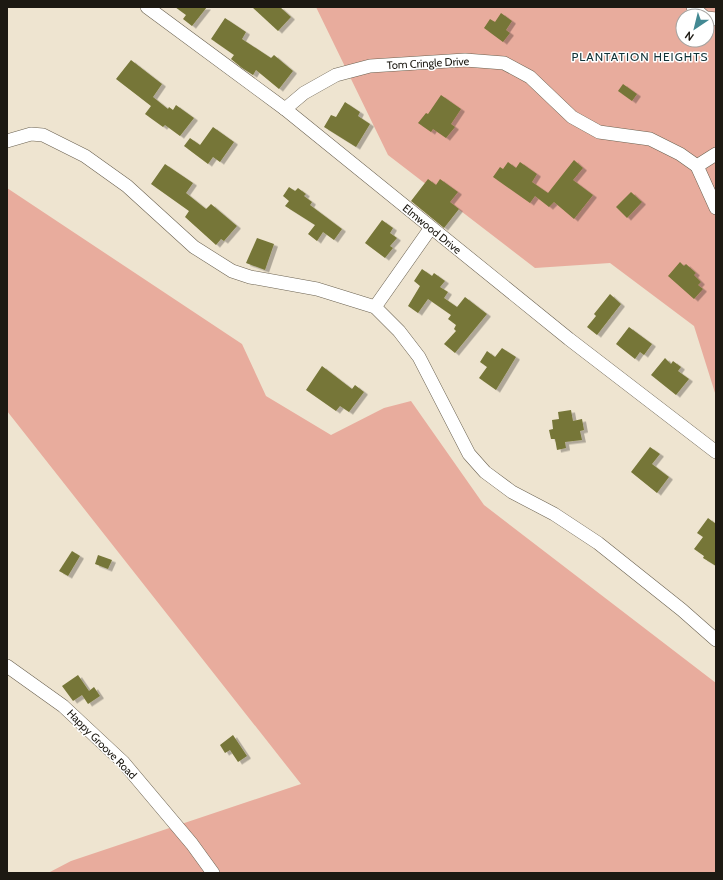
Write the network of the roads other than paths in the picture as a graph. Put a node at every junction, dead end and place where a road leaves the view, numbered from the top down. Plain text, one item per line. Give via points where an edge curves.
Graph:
1 (147, 7) edge
2 (285, 109) junction
3 (8, 140) edge
4 (716, 154) edge
5 (697, 166) junction
6 (716, 208) edge
7 (430, 229) junction
8 (375, 307) junction
9 (716, 452) edge
10 (716, 640) edge
11 (7, 666) edge
12 (213, 873) edge

1 - 2 street, Elmwood Drive
2 - 5 street, Tom Cringle Drive via 304,93 336,74 370,66 465,60 504,63 530,77 572,117 599,132 650,139
2 - 7 street, Elmwood Drive
3 - 8 street via 30,134 43,135 86,156 127,186 194,247 232,271 250,277 317,288
4 - 5 street
5 - 6 street
7 - 8 street
7 - 9 street, Elmwood Drive via 569,340
8 - 10 street via 400,331 419,357 469,454 484,472 512,492 554,514 598,543
11 - 12 street, Happy Groove Road via 63,706 123,762

